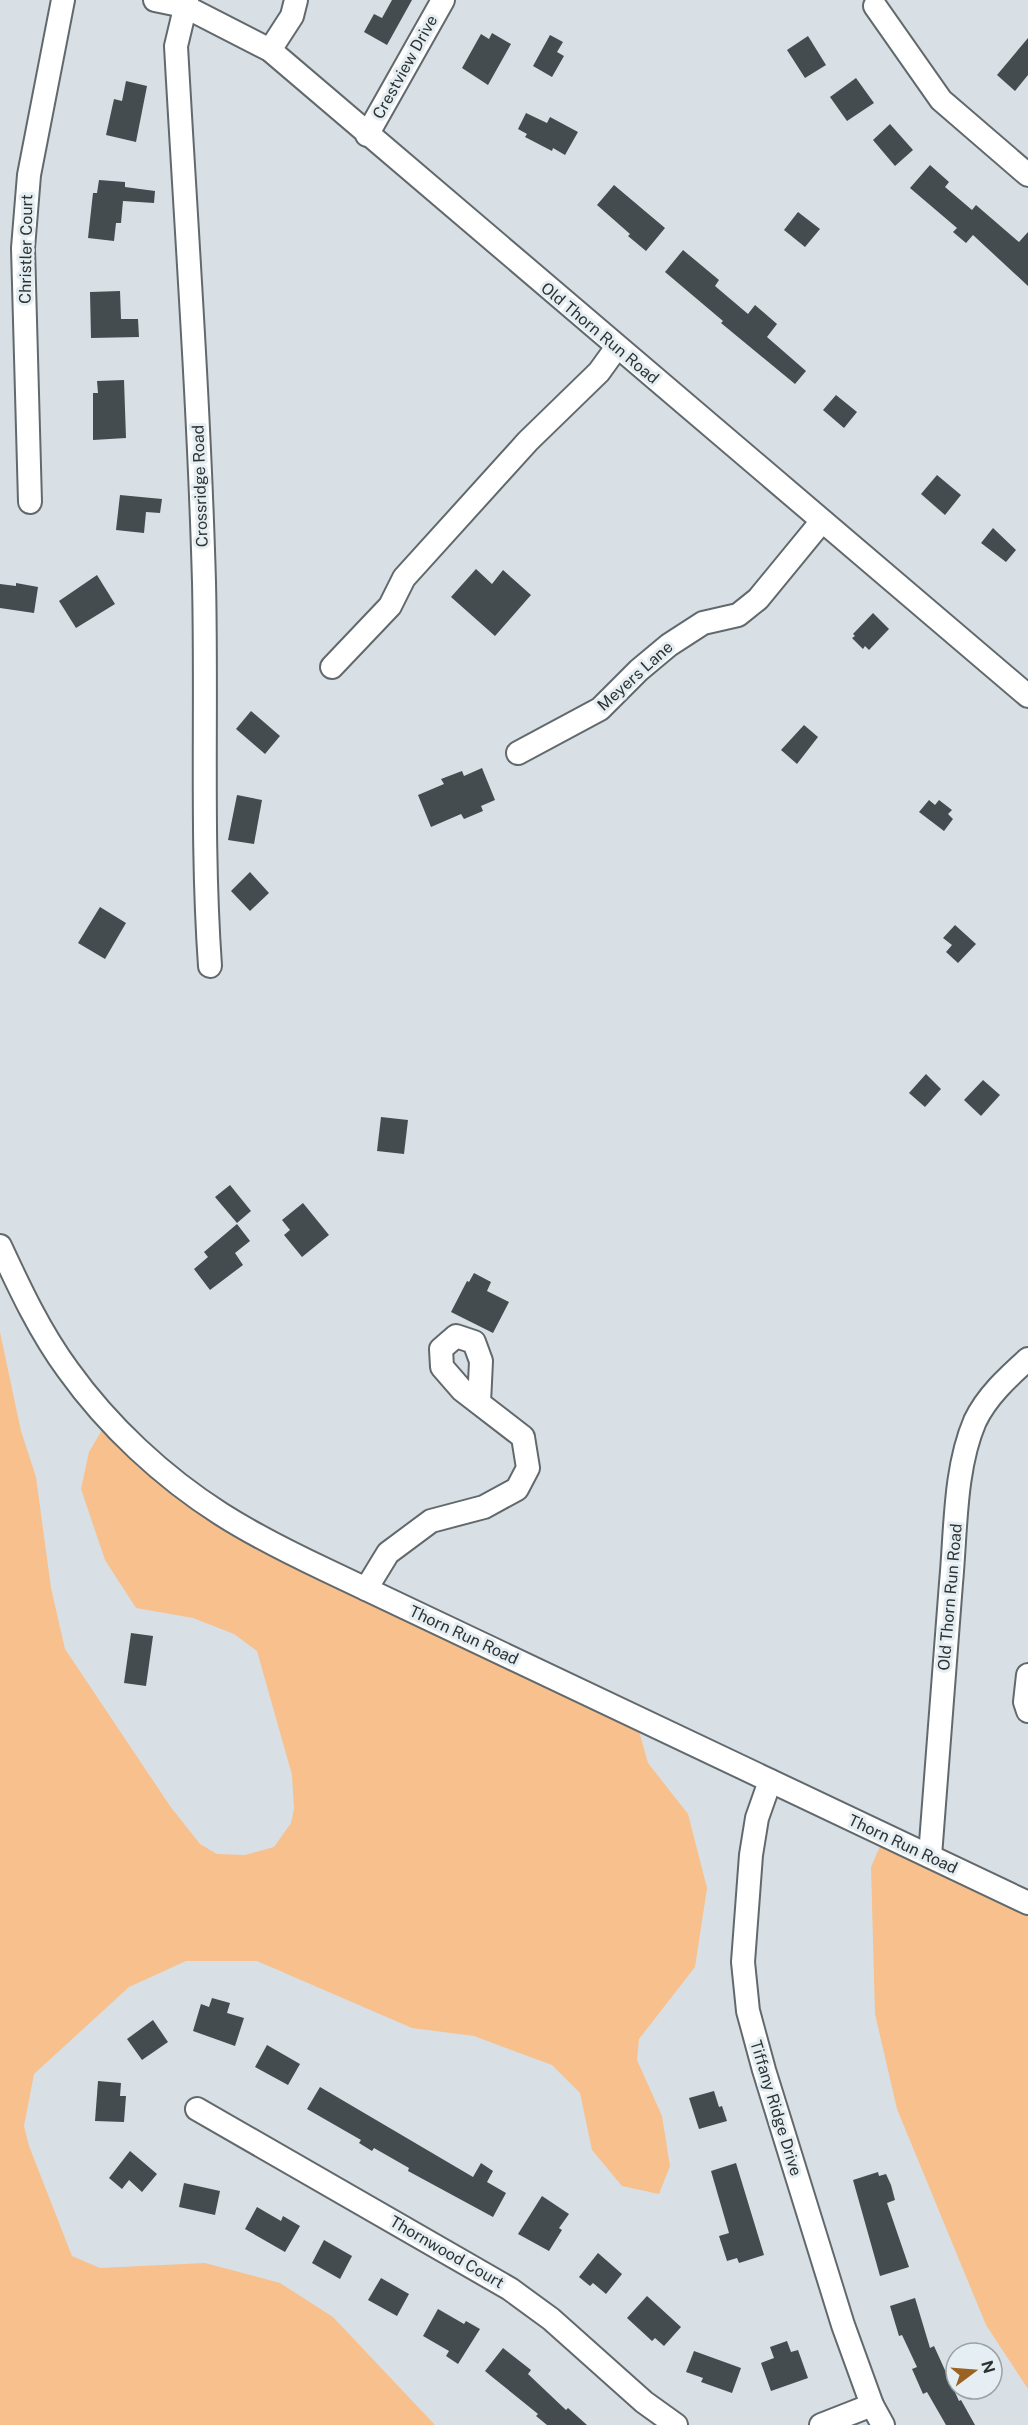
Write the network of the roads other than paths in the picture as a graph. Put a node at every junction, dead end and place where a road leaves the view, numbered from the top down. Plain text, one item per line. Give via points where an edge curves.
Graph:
1 (63, 0) edge
2 (154, 0) edge
3 (296, 0) edge
4 (442, 0) edge
5 (185, 3) edge
6 (875, 6) dead end
7 (270, 50) junction
8 (367, 135) junction
9 (1026, 169) edge
10 (617, 347) junction
11 (30, 502) dead end
12 (822, 521) junction
13 (332, 667) dead end
14 (1028, 696) edge
15 (518, 753) dead end
16 (210, 966) dead end
17 (0, 1246) edge
18 (1028, 1359) edge
19 (479, 1403) dead end
20 (366, 1589) junction
21 (1028, 1675) edge
22 (1028, 1711) edge
23 (770, 1780) junction
24 (930, 1856) junction
25 (1028, 1903) edge
26 (196, 2109) dead end
27 (872, 2405) junction
28 (676, 2425) edge
29 (821, 2425) edge
30 (883, 2425) edge

1 - 11 street, Christler Court via 29,175 23,248
2 - 5 street, Old Thorn Run Road
3 - 7 street via 292,16
4 - 8 street, Crestview Drive
5 - 7 street, Old Thorn Run Road
5 - 16 street, Crossridge Road via 176,46 201,490 205,886
6 - 9 street via 941,100
7 - 8 street, Old Thorn Run Road
8 - 10 street, Old Thorn Run Road
10 - 12 street, Old Thorn Run Road
10 - 13 street via 599,372 528,441 404,578 390,606
12 - 14 street, Old Thorn Run Road
12 - 15 street, Meyers Lane via 745,610 703,623 639,670 600,710
17 - 20 street, Thorn Run Road via 30,1310 68,1370 138,1448 220,1513
18 - 24 street, Old Thorn Run Road via 981,1410 965,1457
19 - 20 street via 523,1437 528,1468 517,1489 484,1507 431,1521 388,1553
20 - 23 street, Thorn Run Road
21 - 22 street
23 - 24 street, Thorn Run Road
23 - 27 street, Tiffany Ridge Drive via 752,1845 744,1986 771,2092 836,2304
24 - 25 street, Thorn Run Road
26 - 28 street, Thornwood Court via 510,2289 560,2326 644,2402
27 - 29 street
27 - 30 street, Tiffany Ridge Drive

